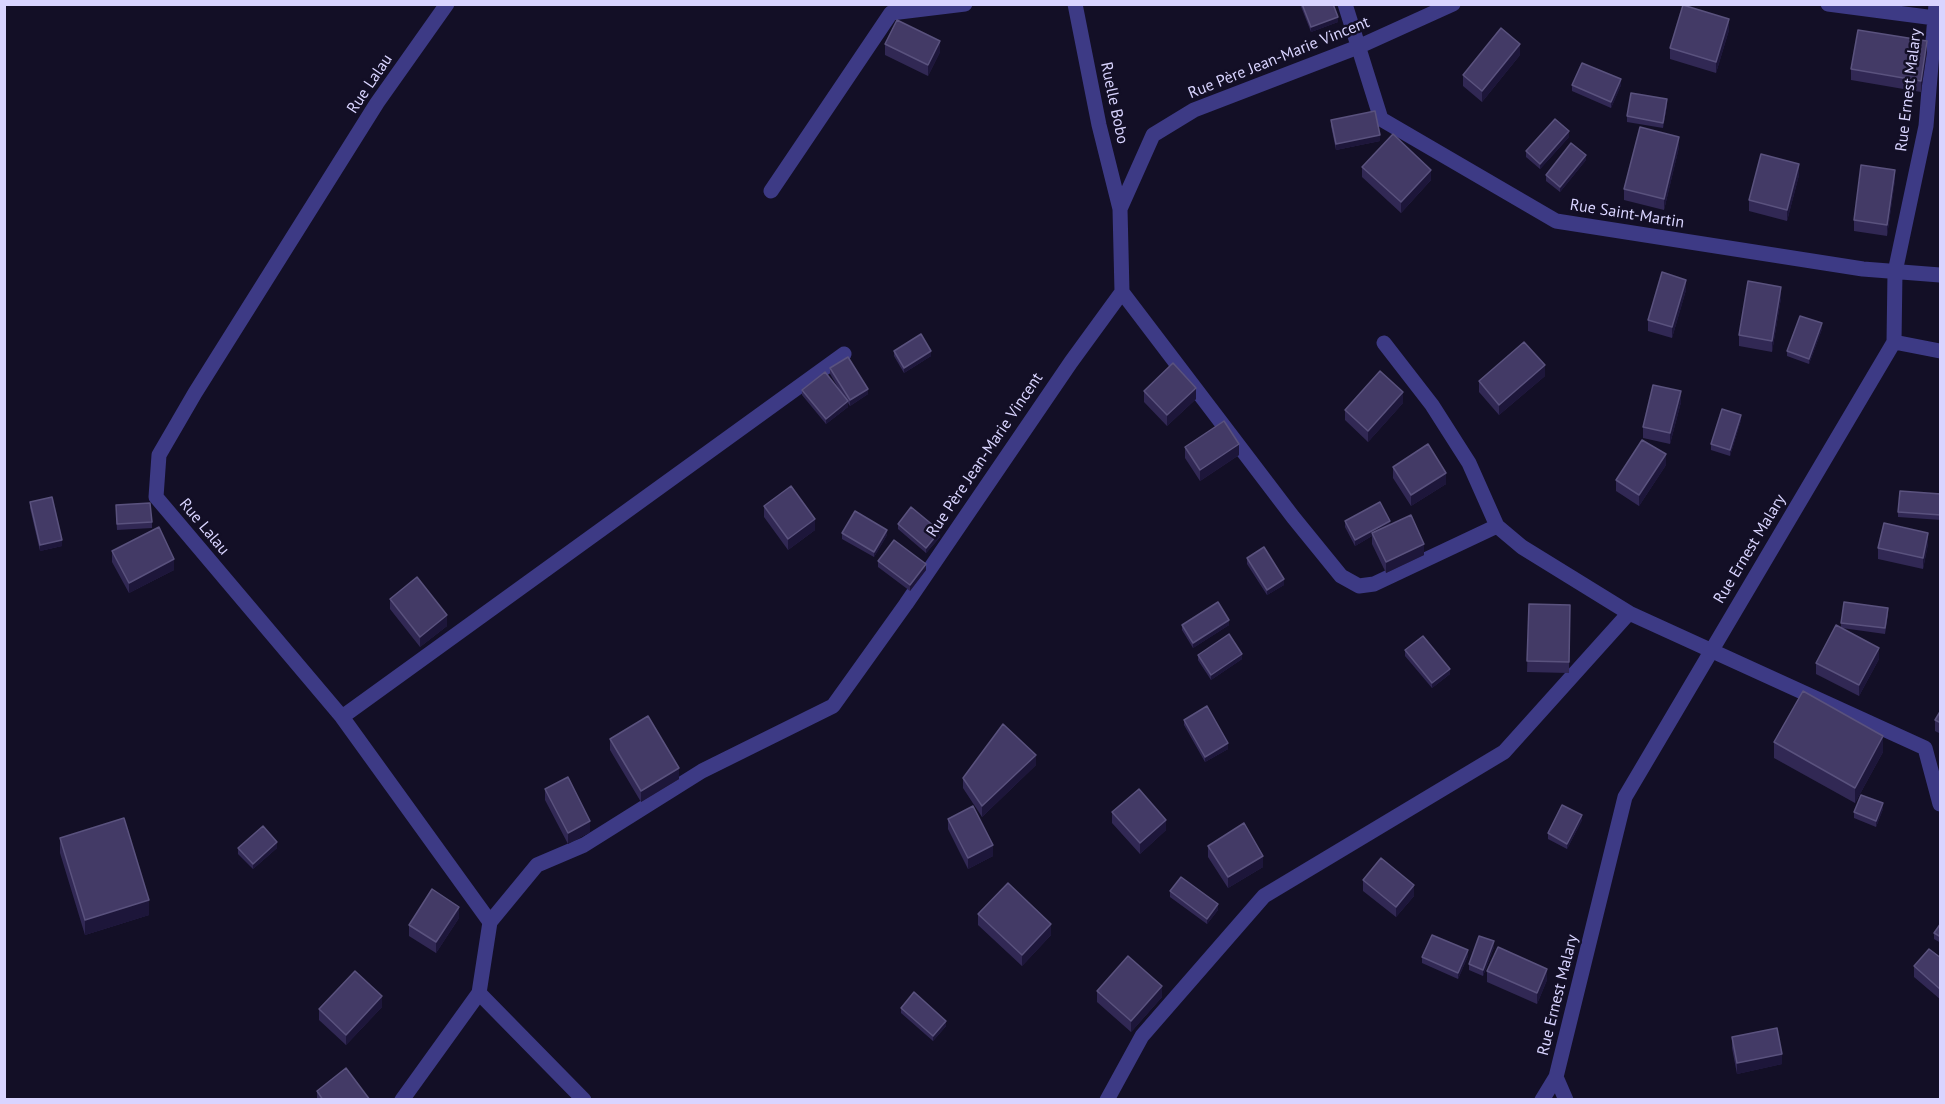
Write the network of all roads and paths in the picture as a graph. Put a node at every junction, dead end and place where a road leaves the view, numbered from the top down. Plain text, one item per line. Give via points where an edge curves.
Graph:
1 (447, 4) edge
2 (965, 4) edge
3 (1075, 4) edge
4 (1345, 4) edge
5 (1453, 4) edge
6 (1828, 4) edge
7 (1936, 11) edge
8 (1358, 47) junction
9 (771, 191) dead end
10 (1120, 209) junction
11 (1895, 272) junction
12 (1941, 275) edge
13 (1122, 292) junction
14 (1894, 342) junction
15 (1384, 343) dead end
16 (1941, 351) edge
17 (844, 354) dead end
18 (1497, 526) junction
19 (1629, 613) junction
20 (1711, 651) junction
21 (342, 717) junction
22 (1941, 804) edge
23 (490, 922) junction
24 (479, 993) junction
25 (1556, 1077) junction
26 (402, 1100) edge
27 (584, 1100) edge
28 (1107, 1100) edge
29 (1542, 1100) edge
30 (1566, 1100) edge

1 - 21 street, Rue Lalau via 377,103 159,455 156,497
2 - 9 street via 891,13
3 - 10 street, Ruelle Bobo
4 - 8 street, Rue Saint-Martin
5 - 8 street, Rue Père Jean-Marie Vincent
6 - 7 street
7 - 11 street, Rue Ernest Malary via 1926,126
8 - 10 street, Rue Père Jean-Marie Vincent via 1194,110 1153,135
8 - 11 street, Rue Saint-Martin via 1381,119 1556,221
10 - 13 street, Rue Père Jean-Marie Vincent
11 - 12 street, Rue Saint-Martin
11 - 14 street, Rue Ernest Malary
13 - 18 street via 1341,576 1359,586 1374,585
13 - 23 street, Rue Père Jean-Marie Vincent via 833,706 702,771 584,845 537,865
14 - 16 street
14 - 20 street, Rue Ernest Malary
15 - 18 street via 1463,453
17 - 21 street
18 - 19 street via 1521,548
19 - 20 street
19 - 28 street via 1504,752 1264,896 1142,1036
20 - 22 street via 1925,748
20 - 25 street, Rue Ernest Malary via 1625,797
21 - 23 street, Rue Lalau
23 - 24 street
24 - 26 street
24 - 27 street
25 - 29 street, Rue Ernest Malary
25 - 30 street

